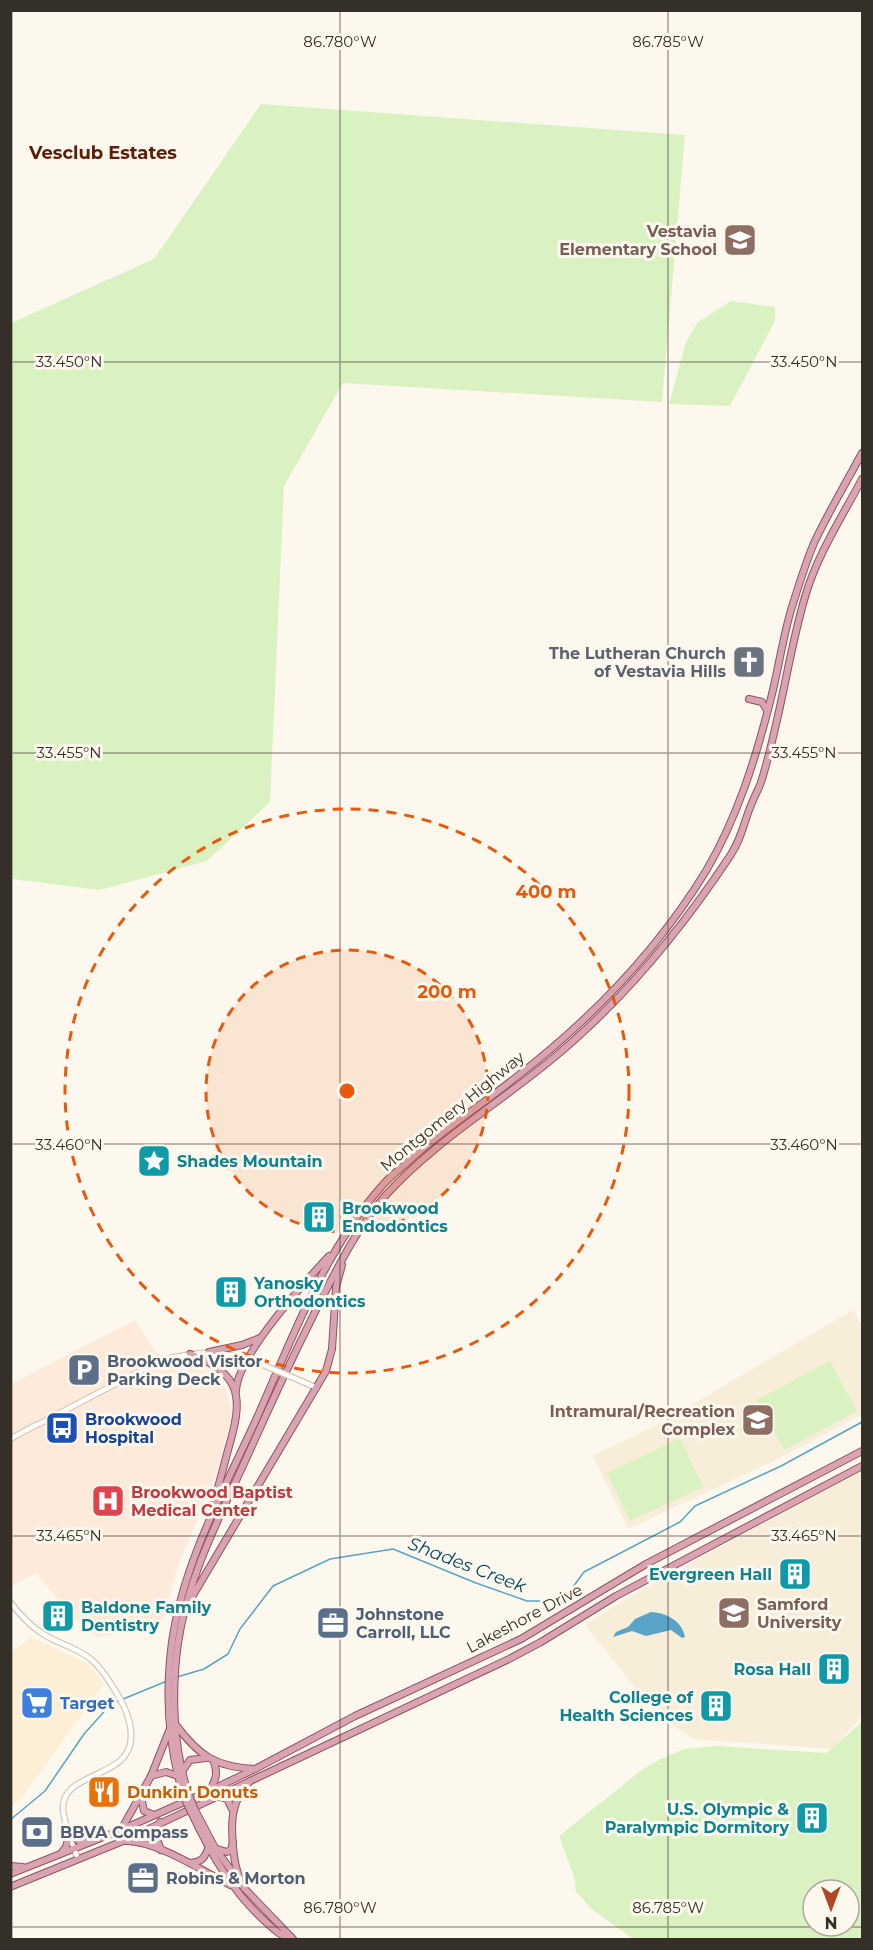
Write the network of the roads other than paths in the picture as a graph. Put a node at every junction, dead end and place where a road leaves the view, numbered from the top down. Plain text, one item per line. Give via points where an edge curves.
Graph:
1 (862, 453) edge
2 (862, 479) edge
3 (749, 699) dead end
4 (767, 713) junction
5 (352, 1242) junction
6 (338, 1247) junction
7 (261, 1337) junction
8 (209, 1352) junction
9 (190, 1354) junction
10 (248, 1358) junction
11 (317, 1389) junction
12 (236, 1393) junction
13 (10, 1439) edge
14 (862, 1451) edge
15 (862, 1466) edge
16 (206, 1529) junction
17 (610, 1586) junction
18 (616, 1596) junction
19 (10, 1602) edge
20 (185, 1608) junction
21 (175, 1642) junction
22 (172, 1710) junction
23 (176, 1725) junction
24 (169, 1731) junction
25 (206, 1758) junction
26 (214, 1762) junction
27 (255, 1769) junction
28 (183, 1770) junction
29 (151, 1776) junction
30 (177, 1776) junction
31 (252, 1778) junction
32 (209, 1791) junction
33 (141, 1796) junction
34 (216, 1796) junction
35 (189, 1797) junction
36 (193, 1811) junction
37 (233, 1811) junction
38 (155, 1815) junction
39 (160, 1822) junction
40 (121, 1830) junction
41 (69, 1835) junction
42 (123, 1841) junction
43 (233, 1842) junction
44 (89, 1843) junction
45 (74, 1849) junction
46 (212, 1849) junction
47 (161, 1850) junction
48 (58, 1855) junction
49 (78, 1859) junction
50 (190, 1863) junction
51 (10, 1866) edge
52 (26, 1867) junction
53 (10, 1874) edge
54 (10, 1887) edge
55 (233, 1887) junction
56 (244, 1888) junction
57 (292, 1939) edge

1 - 4 main road, Montgomery Highway via 814,544 788,622
2 - 5 main road, Montgomery Highway via 825,546 806,595 761,781 731,854 688,916 596,1021 412,1169 384,1198
3 - 4 main road via 762,702
4 - 6 main road, Montgomery Highway via 737,811 679,912 602,1002 558,1044 428,1144 382,1185
5 - 11 main road via 336,1287 332,1349
5 - 20 main road, Montgomery Highway via 285,1373 201,1560
6 - 7 main road
6 - 16 main road, Montgomery Highway via 318,1282
7 - 8 main road
7 - 10 main road
8 - 9 street
8 - 10 street
9 - 12 main road via 217,1367
9 - 13 street via 150,1364
10 - 11 street, bridge
10 - 12 main road via 236,1382
11 - 20 main road
12 - 16 main road via 237,1418
14 - 17 main road, Lakeshore Drive
15 - 18 main road, Lakeshore Drive
16 - 21 main road, Montgomery Highway via 178,1611
17 - 18 main road
17 - 27 main road, Lakeshore Drive via 530,1634 355,1716
18 - 31 main road, Lakeshore Drive via 509,1659
19 - 41 street via 23,1620 44,1635 76,1649 105,1673 129,1717 132,1736 121,1761 73,1786 66,1795 63,1808
20 - 21 main road, Montgomery Highway
21 - 22 main road, Montgomery Highway
22 - 23 main road, Montgomery Highway
22 - 24 main road, Montgomery Highway
23 - 25 main road via 191,1746
23 - 28 main road, Montgomery Highway
24 - 29 main road
24 - 30 main road, Montgomery Highway
25 - 26 main road
25 - 28 main road via 190,1760
26 - 27 main road
26 - 32 main road via 216,1781
27 - 32 main road, Lakeshore Drive
28 - 35 main road, Montgomery Highway
29 - 30 main road via 166,1772
29 - 33 main road
30 - 35 main road, Montgomery Highway
31 - 34 main road, Lakeshore Drive
31 - 37 main road via 241,1791
32 - 35 main road, Lakeshore Drive
33 - 38 main road via 144,1811
33 - 40 main road
34 - 37 main road via 227,1799
34 - 39 main road, Lakeshore Drive
35 - 36 main road, Montgomery Highway, bridge
35 - 38 main road
36 - 46 main road, Montgomery Highway
36 - 46 main road, Montgomery Highway
37 - 43 main road
38 - 40 main road
39 - 42 main road, Lakeshore Drive
39 - 47 main road via 155,1834
40 - 44 main road
41 - 44 main road
41 - 45 street
41 - 48 main road via 66,1847
42 - 47 main road via 134,1840
42 - 49 main road, Lakeshore Drive
43 - 46 main road via 227,1852
43 - 56 main road via 237,1872
44 - 45 main road
45 - 48 main road
45 - 49 street
46 - 50 main road via 199,1862
46 - 55 main road, Montgomery Highway
46 - 56 main road
47 - 50 main road
48 - 52 main road
49 - 54 main road, Lakeshore Drive
50 - 55 main road
51 - 52 main road
52 - 53 main road
55 - 57 main road, Montgomery Highway via 271,1927
56 - 57 main road

